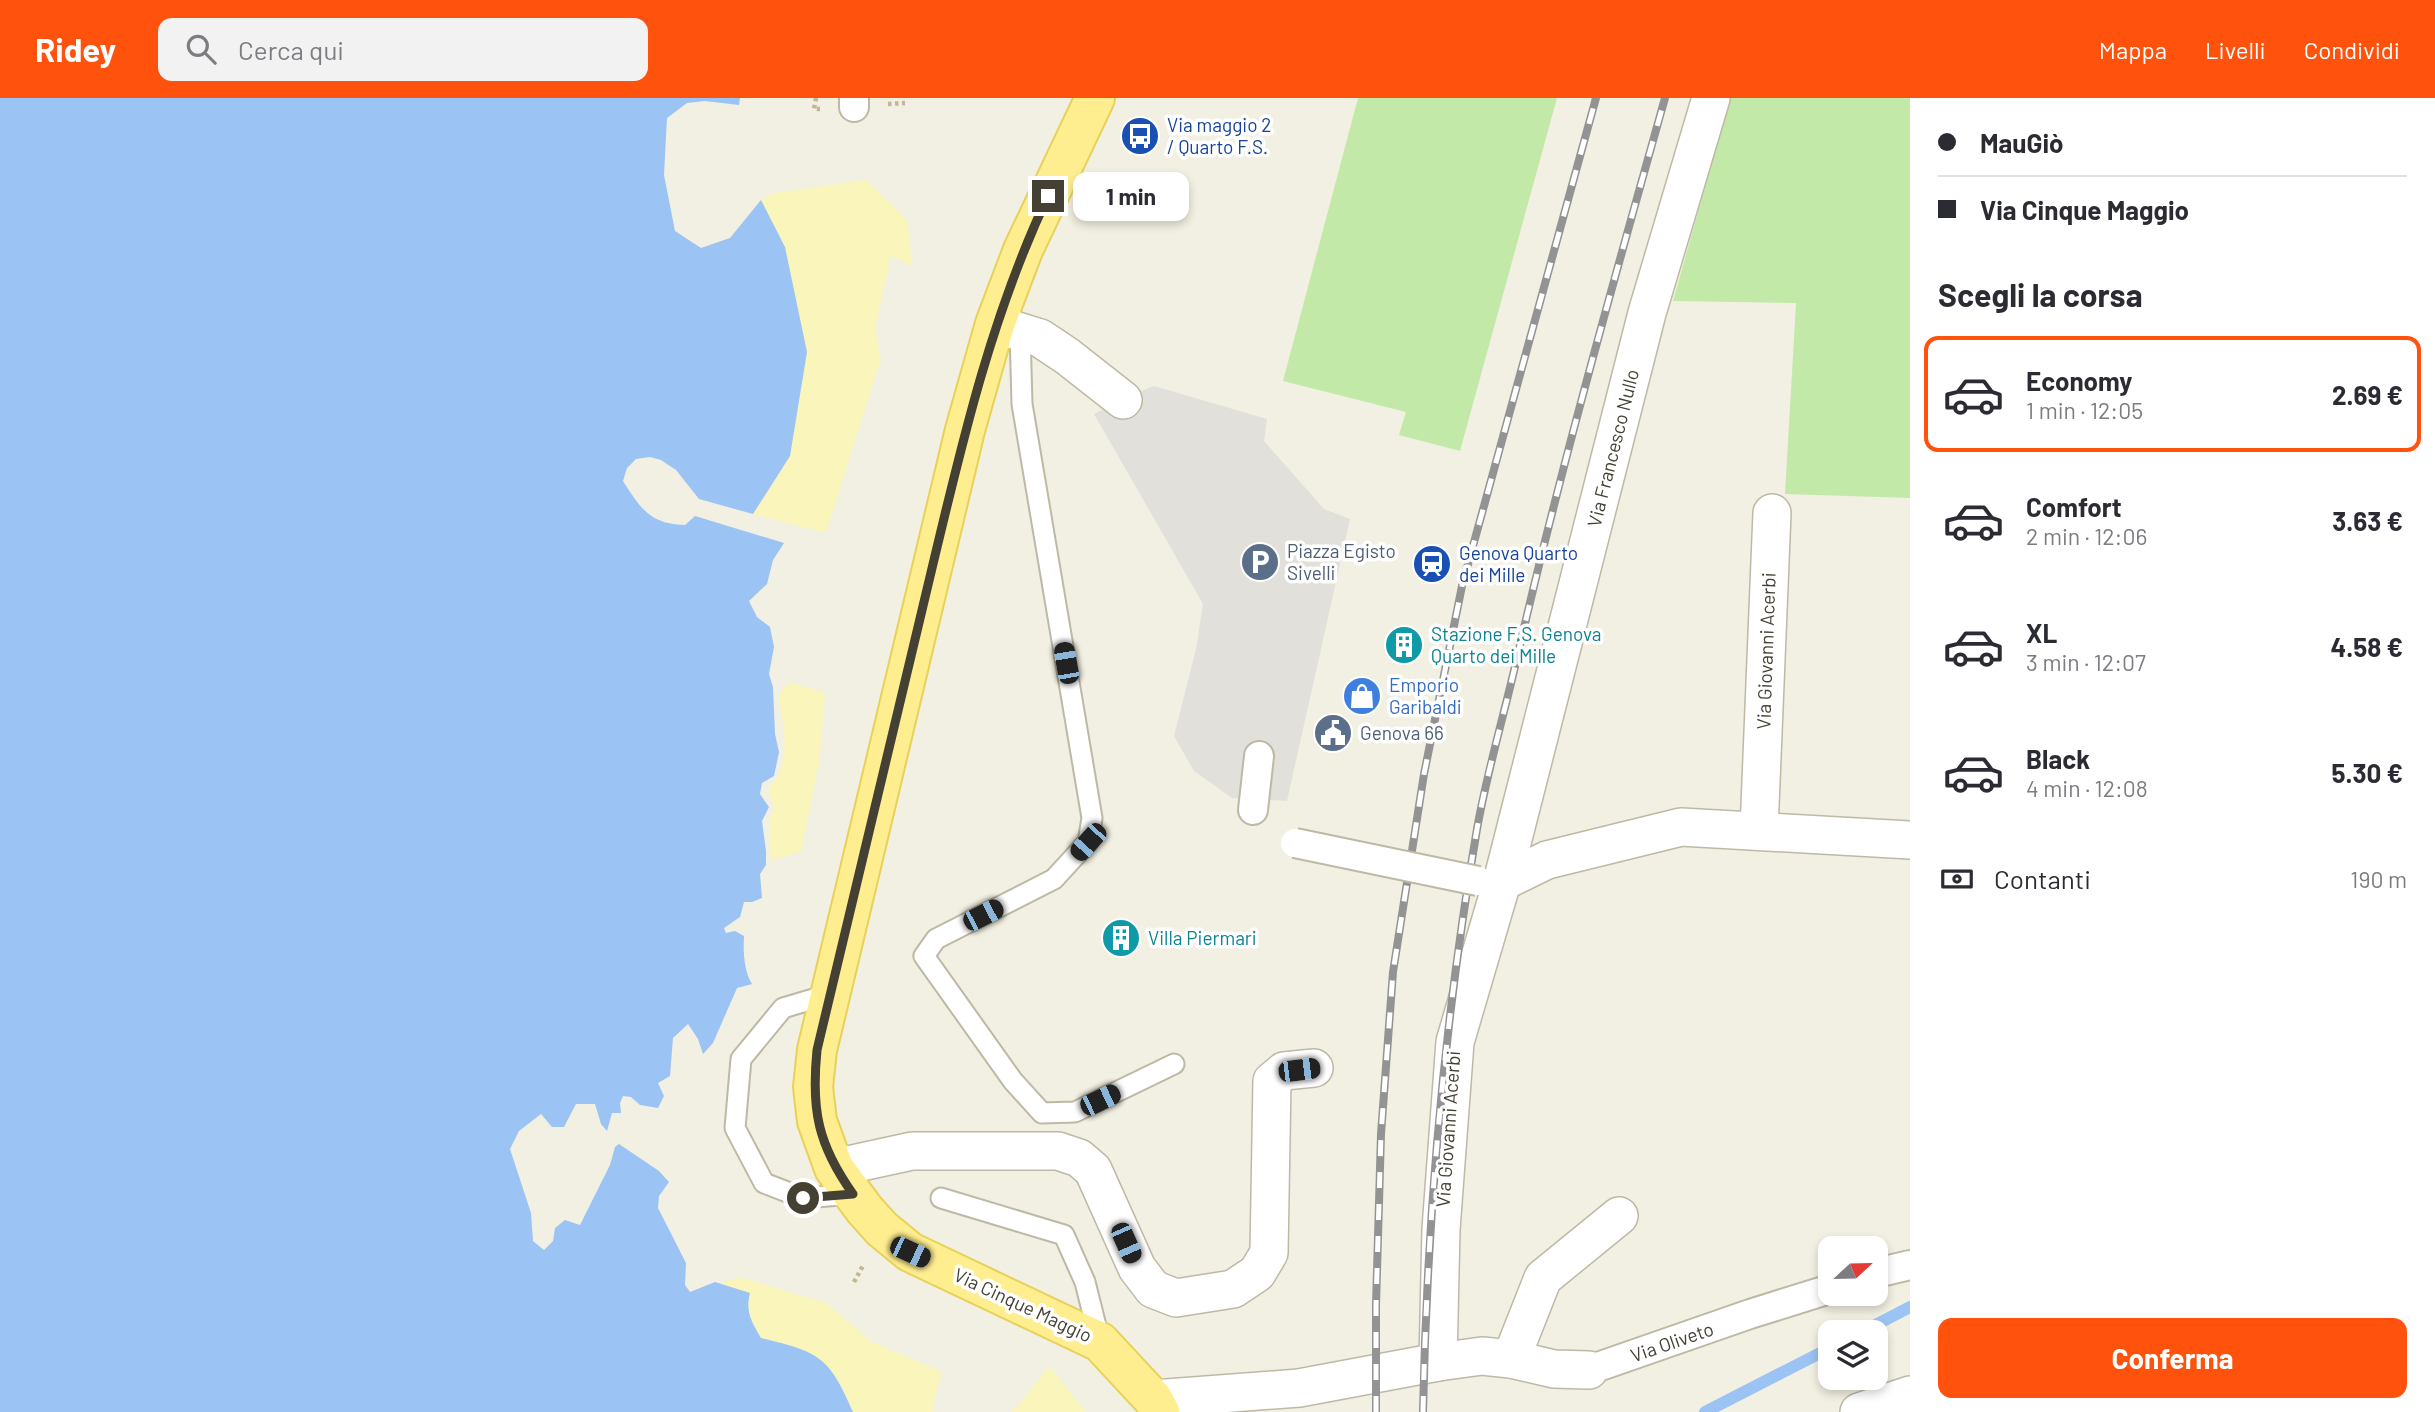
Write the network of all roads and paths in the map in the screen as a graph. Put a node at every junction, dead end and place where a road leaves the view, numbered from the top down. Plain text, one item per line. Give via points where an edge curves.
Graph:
1 (1095, 98) edge
2 (1711, 98) edge
3 (1008, 328) junction
4 (1123, 400) dead end
5 (1772, 513) dead end
6 (1259, 756) dead end
7 (1253, 810) dead end
8 (1759, 830) junction
9 (1910, 840) edge
10 (1295, 844) dead end
11 (1490, 881) junction
12 (830, 994) junction
13 (1174, 1064) dead end
14 (1314, 1068) dead end
15 (844, 1181) junction
16 (941, 1198) dead end
17 (1619, 1216) dead end
18 (1910, 1265) edge
19 (1888, 1270) edge
20 (1818, 1293) edge
21 (1100, 1342) junction
22 (1511, 1359) junction
23 (1438, 1362) junction
24 (1589, 1370) joint
25 (1910, 1395) edge
26 (1157, 1406) edge
27 (1859, 1412) edge

1 - 3 main road, Via Cinque Maggio via 1023,250
2 - 11 street, Via Francesco Nullo
3 - 4 street via 1040,338
3 - 12 main road, Via Cinque Maggio via 965,430
3 - 13 lane via 1092,818 1088,842 1054,879 936,939 924,957 1013,1081 1042,1113 1075,1112
5 - 8 street, Via Giovanni Acerbi
6 - 7 street
8 - 9 street
8 - 11 street via 1681,827 1547,860
10 - 11 street, bridge
11 - 23 street, Via Giovanni Acerbi via 1455,1042 1441,1228
12 - 15 main road, Via Cinque Maggio via 813,1087 817,1121
12 - 15 lane via 783,1008 741,1059 735,1128 764,1183 803,1198
14 - 15 street via 1284,1071 1272,1081 1269,1253 1257,1273 1233,1289 1176,1298 1153,1289 1137,1268 1093,1170 1079,1158 1058,1151 912,1151
15 - 21 main road, Via Cinque Maggio via 882,1229 910,1252
16 - 21 lane via 1064,1235 1085,1282
17 - 22 street via 1543,1278
18 - 19 street
20 - 24 street, Via Oliveto
21 - 26 main road, Via Cinque Maggio
22 - 23 street, Via Oliveto via 1482,1356
22 - 24 street, Via Oliveto
23 - 26 street via 1299,1388
25 - 27 street

